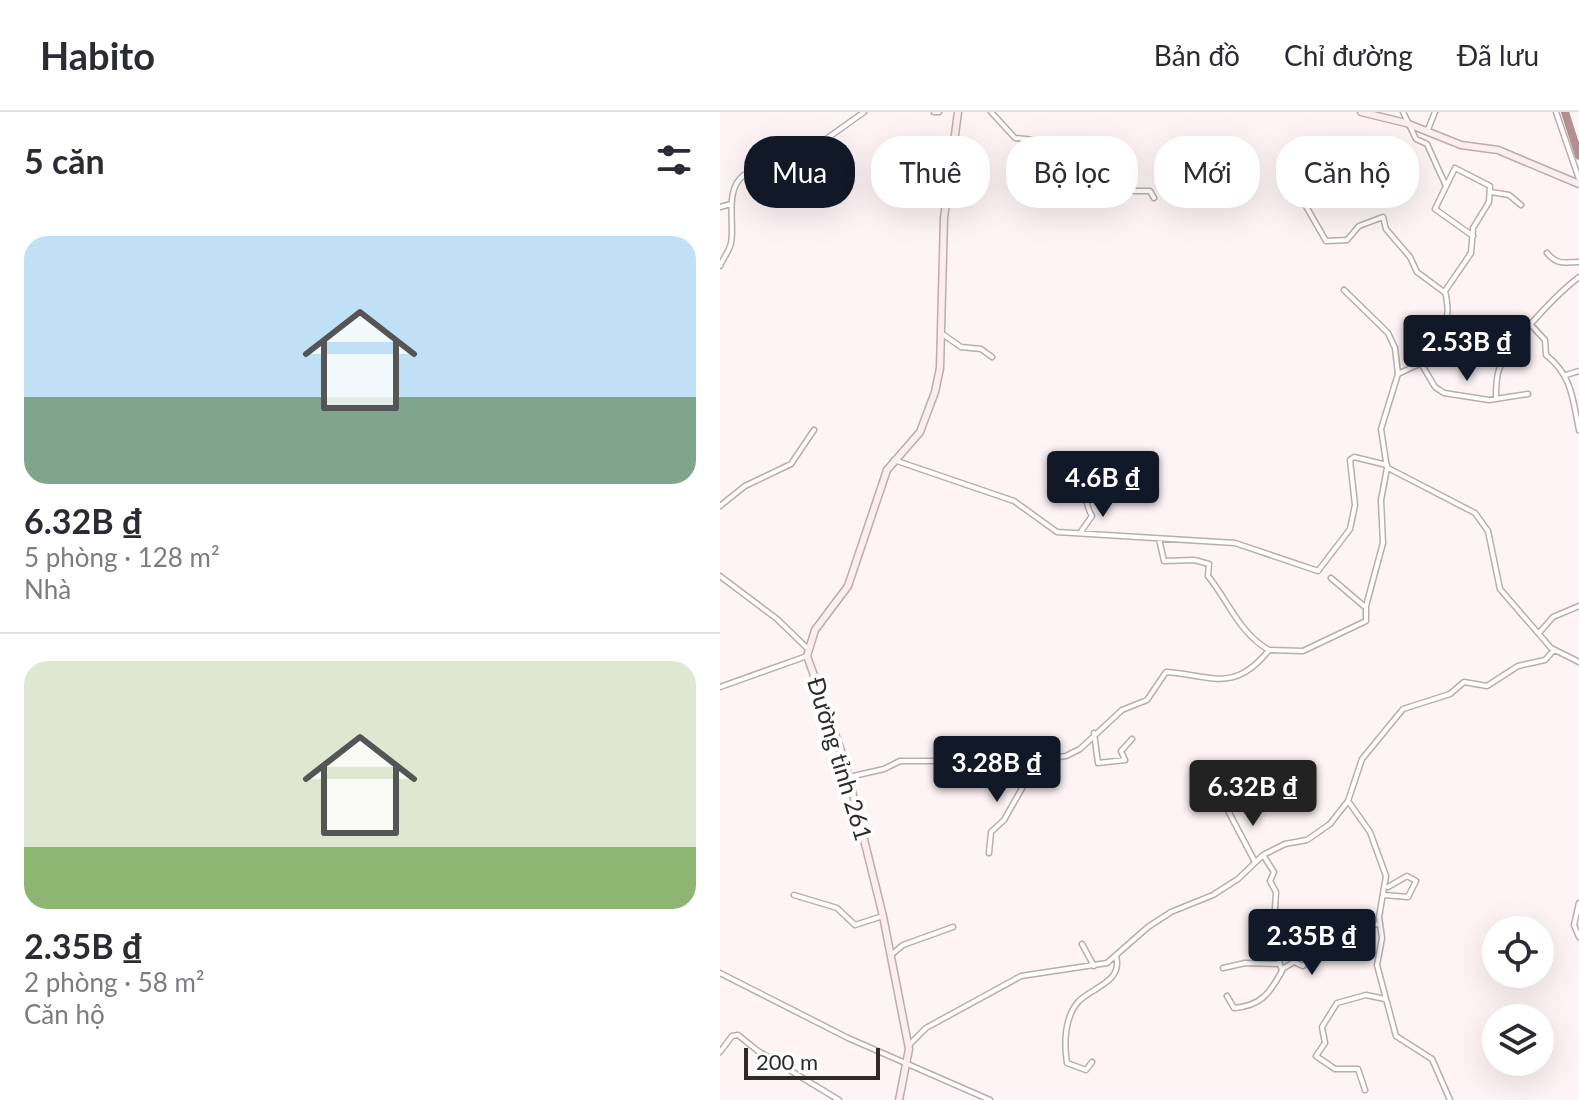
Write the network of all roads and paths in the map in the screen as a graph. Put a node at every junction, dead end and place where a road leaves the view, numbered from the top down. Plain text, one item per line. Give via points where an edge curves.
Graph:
1 (864, 112) edge
2 (958, 112) edge
3 (991, 112) edge
4 (1361, 112) edge
5 (1403, 112) edge
6 (1435, 112) edge
7 (1556, 112) edge
8 (1406, 123) junction
9 (1427, 132) junction
10 (1013, 136) edge
11 (1579, 181) edge
12 (1446, 186) junction
13 (1138, 191) edge
14 (1491, 192) junction
15 (1154, 198) dead end
16 (731, 204) junction
17 (1521, 205) dead end
18 (720, 207) edge
19 (1307, 208) edge
20 (1473, 236) junction
21 (1547, 253) dead end
22 (1579, 262) edge
23 (720, 266) edge
24 (1579, 277) edge
25 (1344, 290) dead end
26 (1445, 294) junction
27 (1532, 326) junction
28 (941, 333) junction
29 (992, 357) dead end
30 (1421, 363) junction
31 (1579, 371) edge
32 (1398, 374) junction
33 (1566, 375) junction
34 (1528, 394) dead end
35 (1496, 399) junction
36 (814, 430) dead end
37 (1579, 430) edge
38 (894, 460) junction
39 (1097, 463) dead end
40 (1387, 466) junction
41 (720, 506) edge
42 (1080, 533) junction
43 (1159, 539) junction
44 (720, 576) edge
45 (1331, 578) dead end
46 (1579, 606) edge
47 (1366, 608) junction
48 (1539, 634) junction
49 (1269, 650) junction
50 (1554, 650) junction
51 (808, 652) junction
52 (1579, 662) edge
53 (720, 687) edge
54 (1094, 733) junction
55 (1132, 739) dead end
56 (1038, 760) junction
57 (849, 777) junction
58 (1236, 790) dead end
59 (1348, 801) junction
60 (989, 853) dead end
61 (1263, 855) junction
62 (1255, 862) junction
63 (1386, 889) junction
64 (794, 895) dead end
65 (1384, 895) junction
66 (1579, 903) edge
67 (883, 916) junction
68 (1379, 924) junction
69 (953, 927) dead end
70 (1579, 937) edge
71 (1082, 944) dead end
72 (890, 956) junction
73 (1116, 956) junction
74 (1094, 966) junction
75 (1281, 966) junction
76 (1223, 968) dead end
77 (720, 973) edge
78 (1227, 996) dead end
79 (1385, 999) junction
80 (909, 1045) junction
81 (720, 1052) edge
82 (1092, 1062) dead end
83 (908, 1064) junction
84 (1365, 1090) dead end
85 (839, 1100) edge
86 (899, 1100) edge
87 (990, 1100) edge
88 (1450, 1100) edge

1 - 16 street via 802,160 787,164 783,175 745,175
2 - 28 main road, Đường tỉnh 261 via 944,218
3 - 10 street
4 - 8 main road
5 - 8 street
6 - 9 street
7 - 11 street
8 - 9 main road
8 - 12 street via 1416,139 1427,144
9 - 11 main road via 1461,145 1498,150
12 - 14 street via 1457,168 1490,186
12 - 20 street via 1435,209
13 - 15 street via 1150,191
14 - 17 street via 1509,195
14 - 20 street
16 - 18 street
16 - 23 street via 730,247
19 - 26 street via 1326,241 1347,240 1359,226 1383,217 1417,272
20 - 26 street via 1471,253
21 - 22 street via 1557,262
24 - 27 street via 1540,311
25 - 32 street via 1388,333
26 - 30 street via 1448,314 1442,329 1416,345
27 - 33 street via 1545,340 1546,355
27 - 35 street via 1499,368
28 - 29 street via 961,347 981,349
28 - 38 main road, Đường tỉnh 261 via 933,401 920,432
30 - 32 street
30 - 35 street via 1444,393
31 - 33 street
32 - 40 street via 1381,429
33 - 37 street
34 - 35 street
36 - 41 street via 793,462 745,486
38 - 42 street via 1014,501 1057,532
38 - 51 main road, Đường tỉnh 261 via 848,586 818,626
39 - 42 street via 1088,474 1086,504 1091,518
40 - 43 street via 1350,460 1355,505 1350,529 1318,571 1240,544
40 - 47 street via 1381,500 1383,543
40 - 48 street via 1475,513 1488,531 1500,589
42 - 43 street
43 - 49 street via 1166,562 1209,564 1209,578 1243,631
44 - 51 street via 771,614
45 - 47 street
46 - 48 street via 1553,617
47 - 49 street via 1366,621 1343,634 1301,652
48 - 50 street
49 - 54 street via 1235,678 1208,680 1166,672 1147,700 1122,710
50 - 52 street
50 - 59 street via 1545,660 1518,666 1491,685 1464,682 1450,694 1403,709 1362,759
51 - 53 street
51 - 57 main road, Đường tỉnh 261
54 - 55 street via 1098,763 1125,760 1121,751
54 - 56 street via 1074,753
56 - 57 street via 976,749 943,761 900,761
56 - 60 street via 1004,820 991,832
57 - 67 main road, Đường tỉnh 261
58 - 62 street via 1224,803
59 - 61 street via 1330,824 1307,840
59 - 63 street via 1370,832
61 - 62 street
61 - 75 street via 1274,872 1273,942
62 - 73 street via 1213,895 1148,927
63 - 65 street
63 - 65 street via 1407,876 1416,881 1408,897
64 - 67 street via 837,908 855,925
65 - 68 street
66 - 70 street via 1574,925
67 - 72 main road, Đường tỉnh 261
68 - 75 street via 1322,935 1319,948 1303,966
68 - 79 street via 1377,965
69 - 72 street via 903,945
71 - 74 street
72 - 80 main road, Đường tỉnh 261
73 - 74 street
73 - 82 street via 1113,976 1080,1000 1067,1027 1067,1063 1086,1070
74 - 80 street via 1021,976 926,1028
75 - 76 street via 1245,963
75 - 78 street via 1264,999 1234,1008
77 - 83 street
79 - 84 street via 1366,995 1337,1003 1322,1027 1325,1044 1316,1056 1335,1069 1358,1069
79 - 88 street via 1397,1039 1432,1059
80 - 83 main road, Đường tỉnh 261
81 - 85 street via 738,1035
83 - 86 main road, Đường tỉnh 261
83 - 87 street

